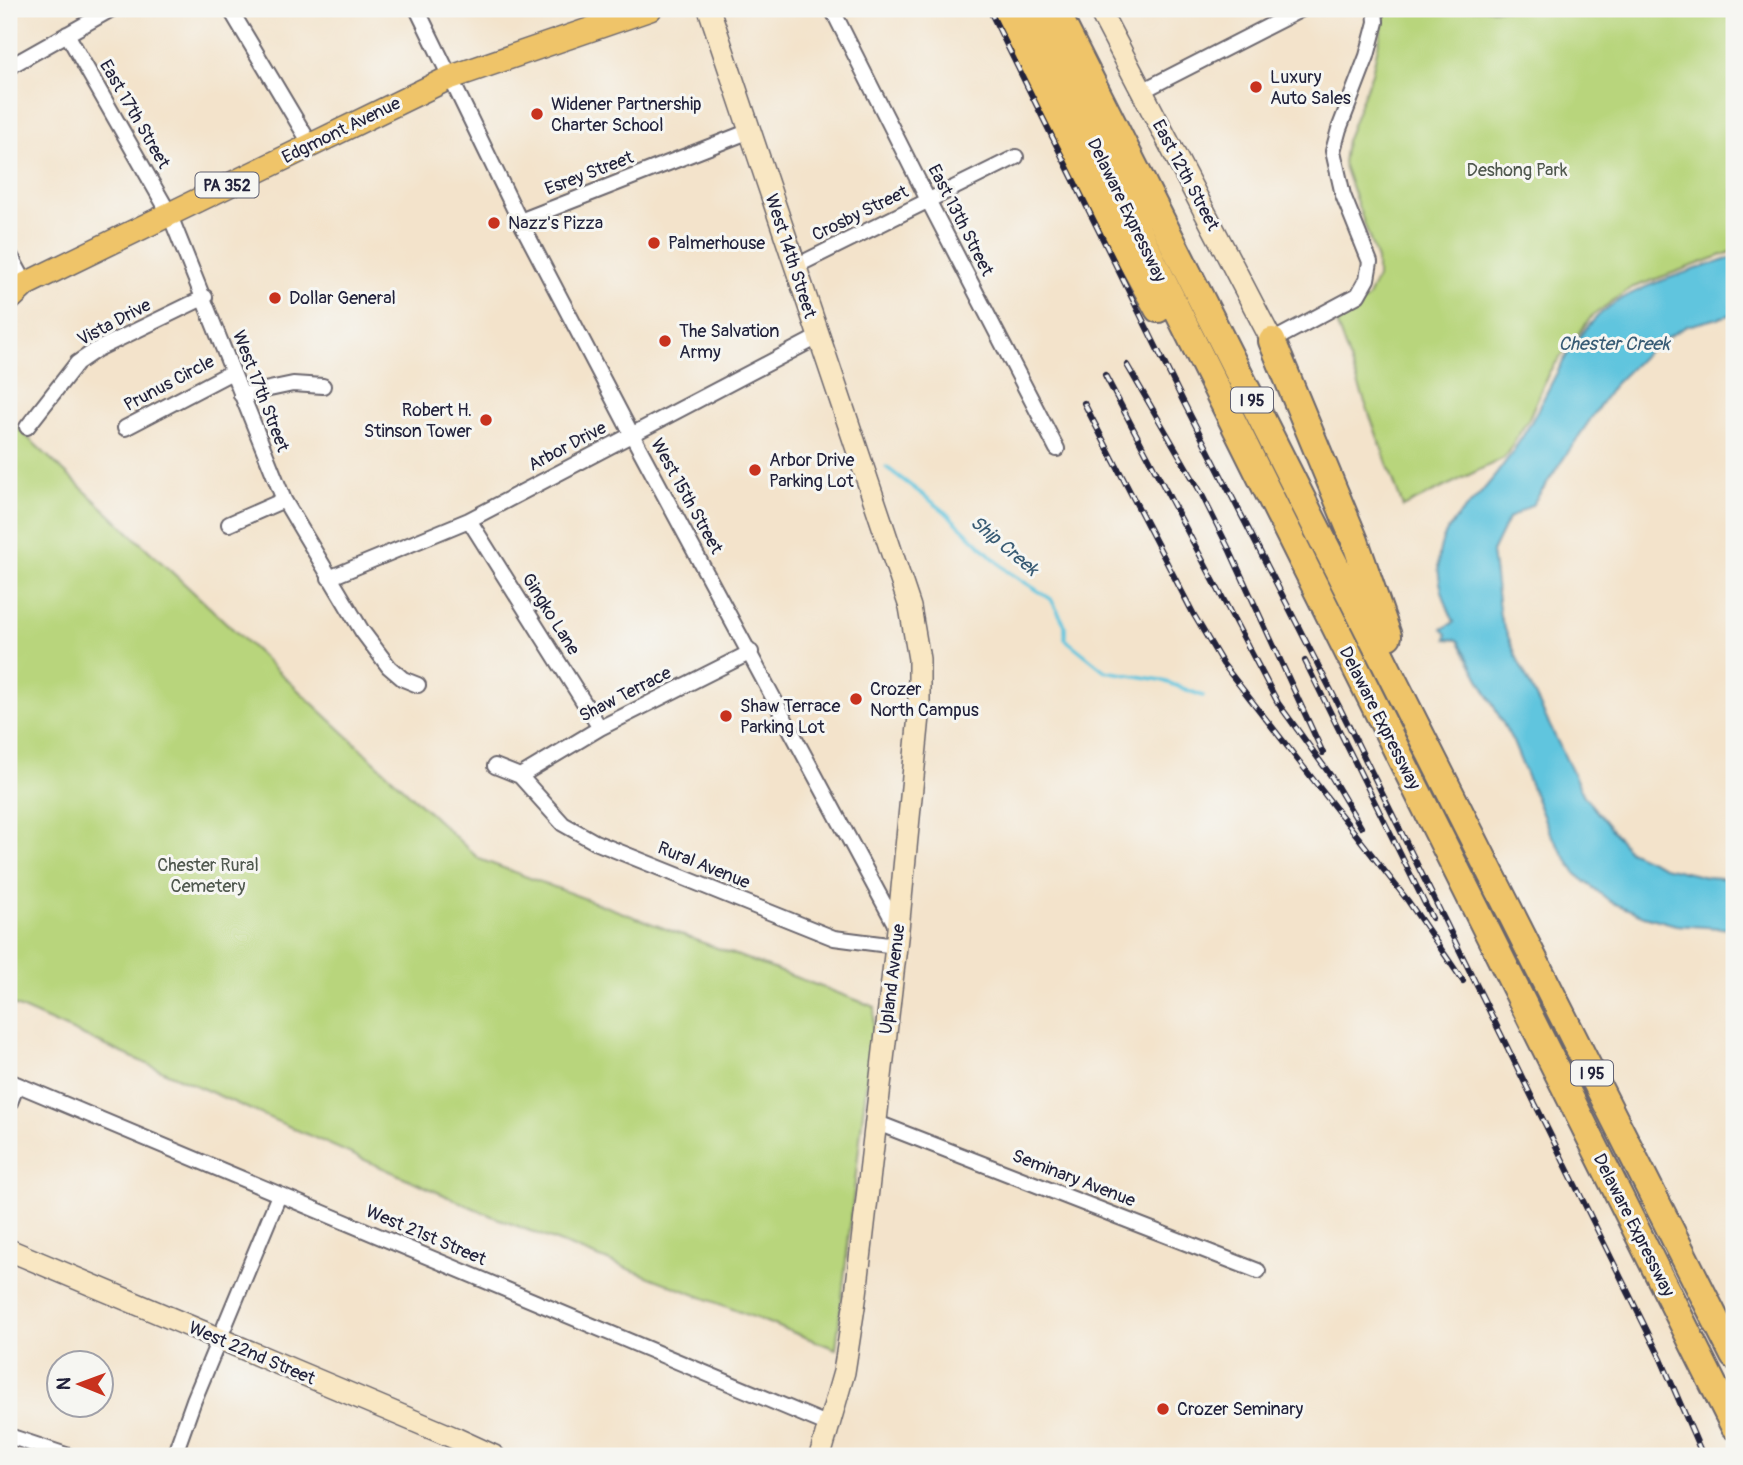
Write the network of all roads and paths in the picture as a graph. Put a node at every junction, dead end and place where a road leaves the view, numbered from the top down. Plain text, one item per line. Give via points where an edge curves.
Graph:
1 (112, 9) edge
2 (230, 9) edge
3 (417, 9) edge
4 (650, 9) edge
5 (709, 9) edge
6 (832, 9) edge
7 (1003, 9) edge
8 (1027, 9) edge
9 (1055, 9) edge
10 (1099, 9) edge
11 (1302, 9) edge
12 (1375, 9) edge
13 (67, 34) junction
14 (9, 67) edge
15 (449, 78) junction
16 (1142, 91) junction
17 (750, 131) junction
18 (312, 145) junction
19 (1016, 157) dead end
20 (929, 202) junction
21 (169, 212) junction
22 (520, 221) junction
23 (9, 253) edge
24 (796, 266) junction
25 (26, 284) junction
26 (205, 298) junction
27 (9, 300) edge
28 (818, 337) junction
29 (1272, 341) junction
30 (232, 372) junction
31 (323, 386) dead end
32 (241, 396) junction
33 (27, 427) dead end
34 (125, 428) dead end
35 (631, 433) junction
36 (1057, 449) dead end
37 (284, 500) junction
38 (875, 504) joint
39 (469, 520) junction
40 (229, 524) dead end
41 (329, 578) junction
42 (751, 652) junction
43 (1351, 661) junction
44 (418, 685) dead end
45 (600, 727) junction
46 (495, 766) dead end
47 (520, 776) junction
48 (1450, 791) junction
49 (897, 938) junction
50 (13, 1083) edge
51 (9, 1105) edge
52 (876, 1122) junction
53 (279, 1195) junction
54 (9, 1250) edge
55 (1258, 1271) dead end
56 (219, 1340) junction
57 (1734, 1356) edge
58 (829, 1425) junction
59 (1734, 1426) edge
60 (9, 1436) edge
61 (69, 1456) edge
62 (174, 1456) edge
63 (494, 1456) edge
64 (820, 1456) edge

1 - 13 street
2 - 18 street
3 - 15 street, West 15th Street
4 - 15 main road, Edgmont Avenue / PA 352
5 - 17 main road, West 14th Street
6 - 20 street, East 13th Street
7 - 43 highway via 1289,566
8 - 43 highway, Delaware Expressway / I 95
9 - 48 highway, Delaware Expressway / I 95
10 - 16 main road, East 12th Street
11 - 16 street
12 - 29 street via 1367,56 1333,151 1343,195 1370,261 1367,279 1358,295
13 - 14 street
13 - 21 street, East 17th Street
15 - 18 main road, Edgmont Avenue / PA 352
15 - 22 street, West 15th Street
16 - 29 main road, East 12th Street
17 - 22 street, Esrey Street
17 - 24 main road, West 14th Street
18 - 21 main road, Edgmont Avenue / PA 352
19 - 20 street, Crosby Street
20 - 24 street, Crosby Street
20 - 36 street, East 13th Street
21 - 25 main road, Edgmont Avenue / PA 352
21 - 26 street, West 17th Street
22 - 35 street, West 15th Street
23 - 25 street
24 - 28 main road, West 14th Street
25 - 27 main road, Edgmont Avenue / PA 352
26 - 30 street, West 17th Street
26 - 33 street, Vista Drive via 77,363
28 - 35 street, Arbor Drive
28 - 38 main road, West 14th Street
29 - 48 highway via 1326,467
30 - 32 street, West 17th Street
30 - 34 street, Prunus Circle
31 - 32 street via 293,384
32 - 37 street, West 17th Street
35 - 39 street, Arbor Drive
35 - 42 street, West 15th Street
37 - 40 street
37 - 41 street, West 17th Street
38 - 49 main road, Upland Avenue via 910,607 919,659 919,716
39 - 41 street, Arbor Drive
39 - 45 street, Gingko Lane
41 - 44 street, West 17th Street via 388,667
42 - 45 street, Shaw Terrace
42 - 49 street, West 15th Street
43 - 59 highway, Delaware Expressway / I 95
45 - 47 street, Shaw Terrace
46 - 47 street
47 - 49 street, Rural Avenue via 563,824 595,842 834,938
48 - 57 highway, Delaware Expressway / I 95
49 - 52 main road, Upland Avenue
50 - 51 street
50 - 53 street, West 21st Street
52 - 55 street, Seminary Avenue
52 - 58 main road, Upland Avenue via 846,1359
53 - 56 street
53 - 58 street, West 21st Street
54 - 56 main road, West 22nd Street
56 - 62 street
56 - 63 main road, West 22nd Street
58 - 64 main road, Upland Avenue
60 - 61 street

